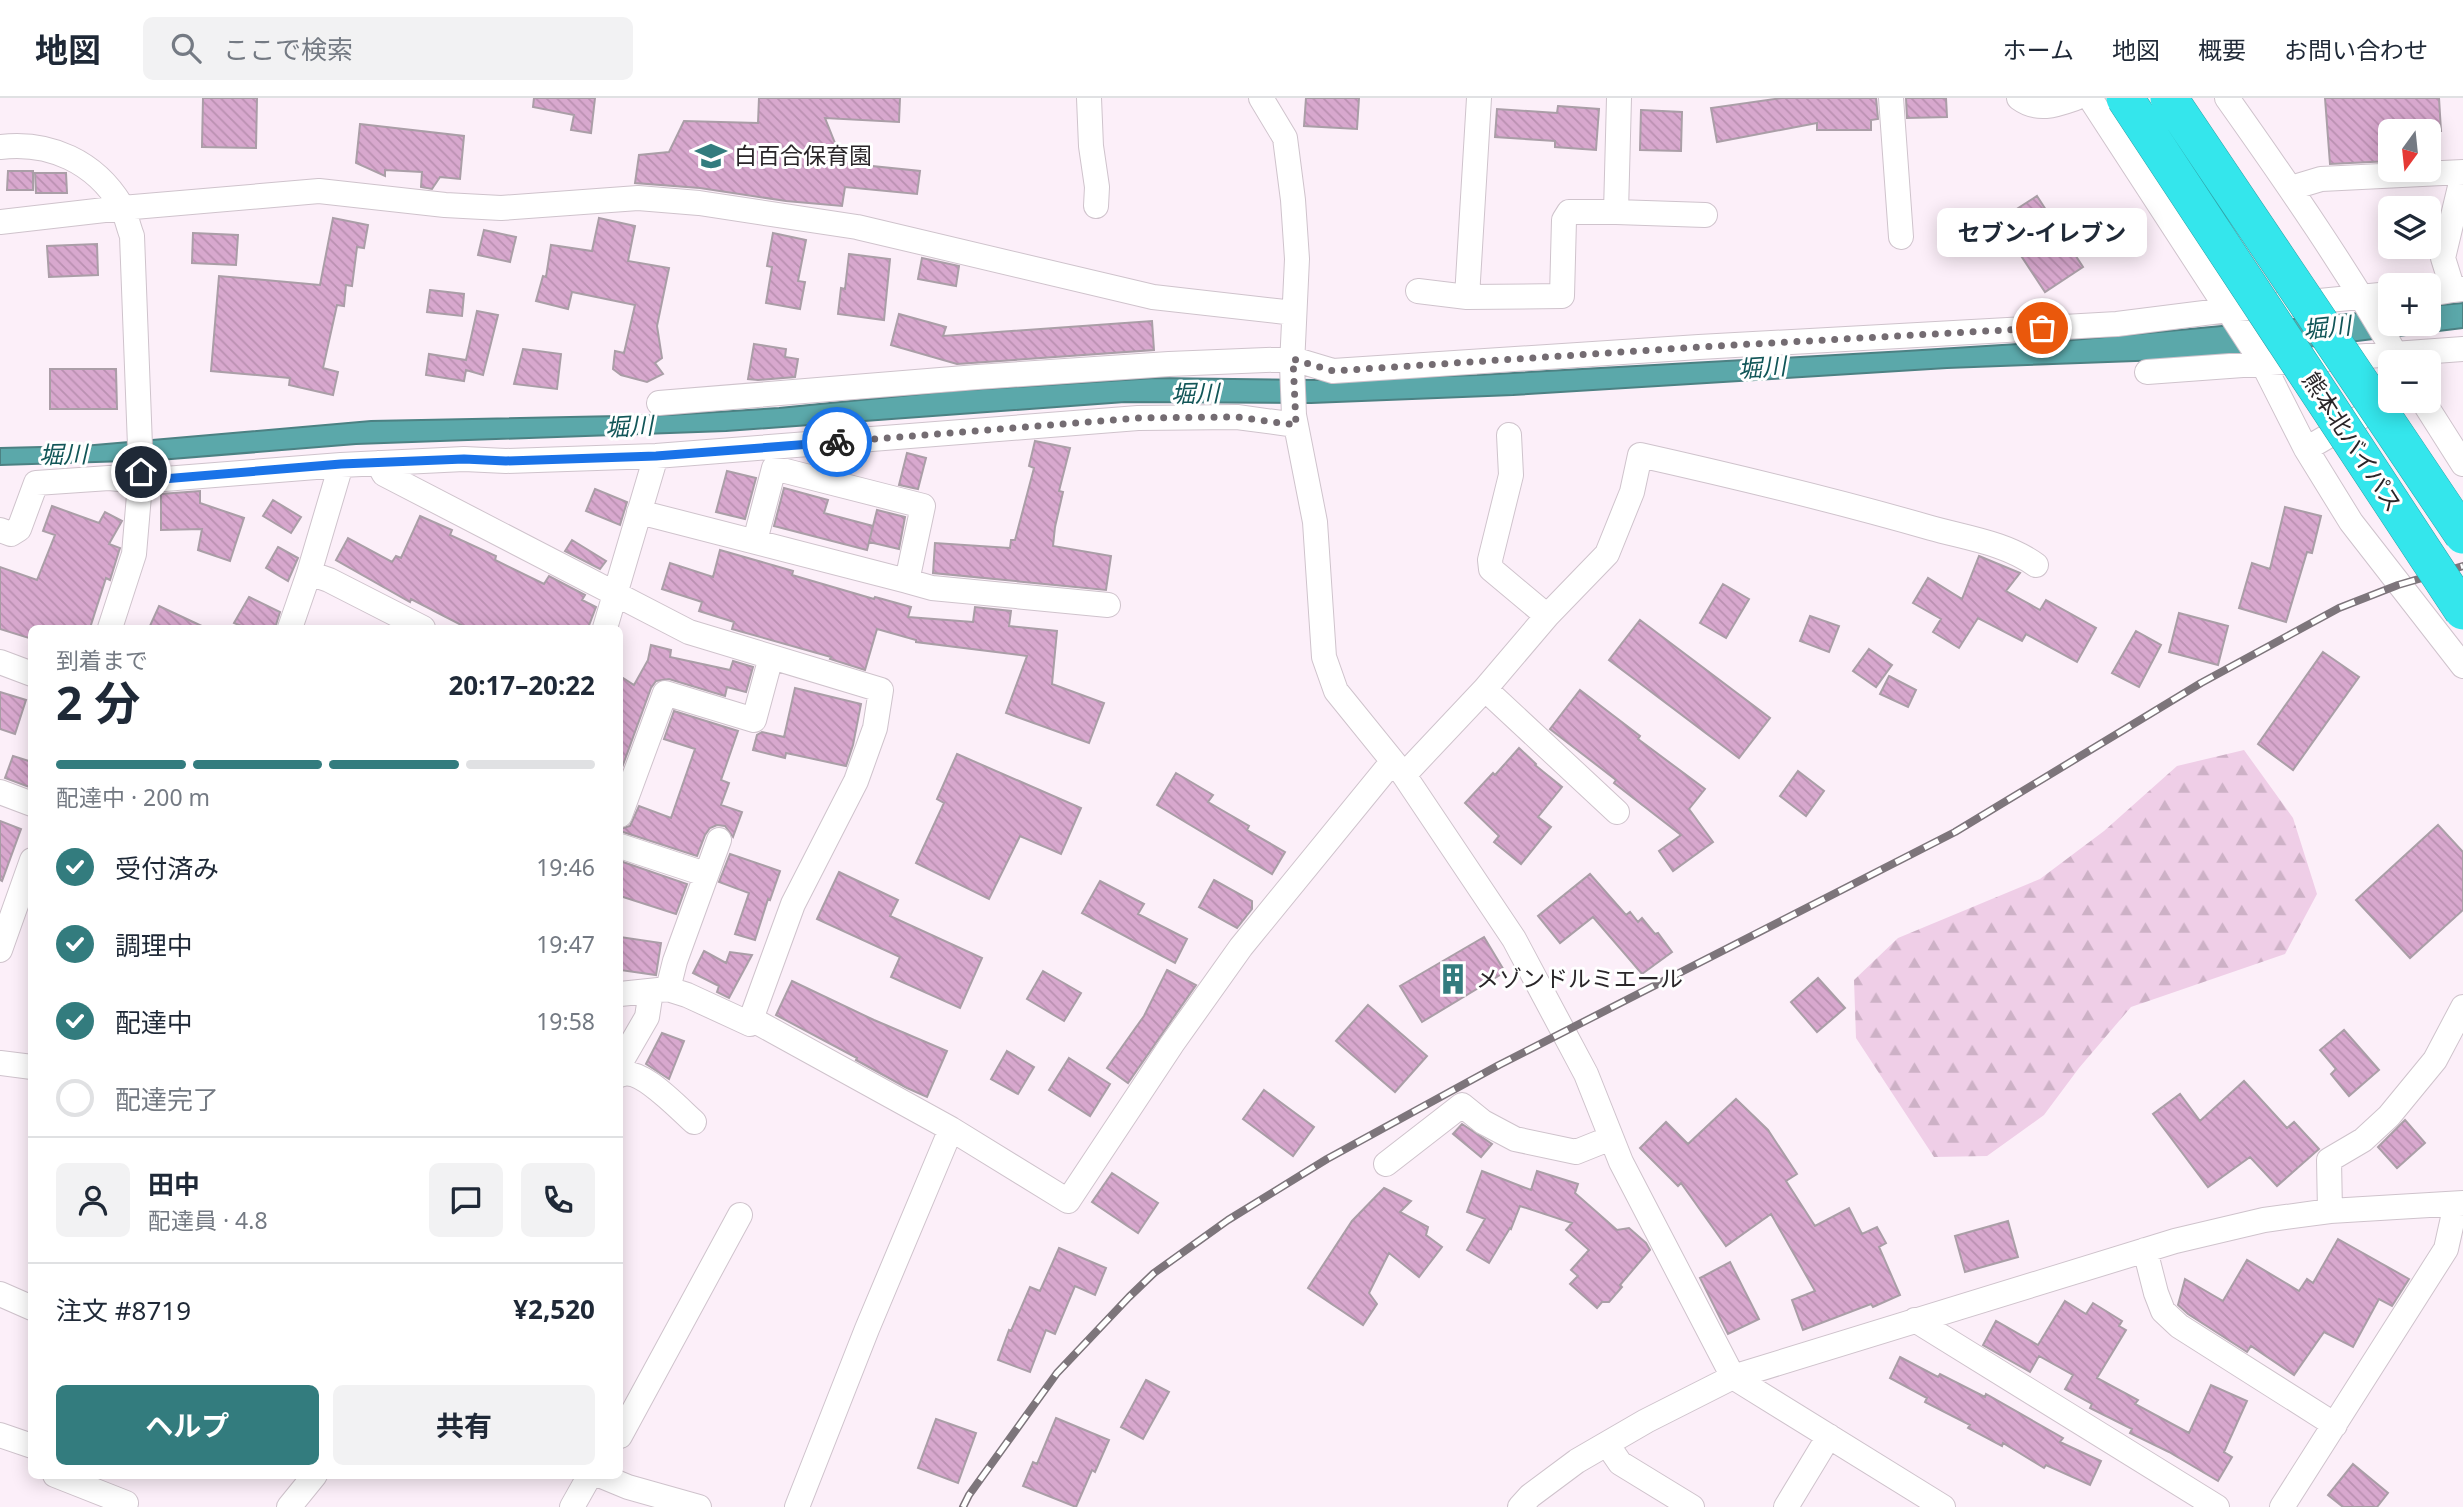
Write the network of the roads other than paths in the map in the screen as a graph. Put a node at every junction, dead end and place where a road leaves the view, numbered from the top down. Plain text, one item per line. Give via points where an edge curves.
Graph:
1 (1089, 98) edge
2 (1261, 98) edge
3 (1479, 98) edge
4 (1619, 98) edge
5 (1891, 98) edge
6 (2019, 98) edge
7 (2076, 98) edge
8 (2090, 98) edge
9 (2125, 98) edge
10 (2169, 98) edge
11 (2227, 98) edge
12 (0, 147) edge
13 (2463, 173) edge
14 (2291, 188) junction
15 (1096, 206) dead end
16 (122, 208) junction
17 (1616, 212) junction
18 (1705, 215) dead end
19 (0, 222) edge
20 (1901, 237) dead end
21 (1418, 291) dead end
22 (2448, 291) edge
23 (1467, 297) junction
24 (2378, 298) edge
25 (2366, 303) junction
26 (1294, 313) junction
27 (2231, 315) junction
28 (2463, 349) edge
29 (2393, 350) edge
30 (2441, 351) edge
31 (2378, 357) edge
32 (2332, 360) junction
33 (1292, 362) junction
34 (2262, 362) junction
35 (2147, 372) dead end
36 (659, 403) dead end
37 (2378, 407) edge
38 (2431, 413) edge
39 (2367, 414) junction
40 (1295, 420) junction
41 (1508, 435) dead end
42 (2306, 449) junction
43 (656, 456) junction
44 (378, 463) junction
45 (341, 464) junction
46 (2463, 464) edge
47 (140, 477) junction
48 (639, 512) junction
49 (0, 530) edge
50 (2458, 540) edge
51 (755, 541) junction
52 (2036, 565) dead end
53 (309, 573) junction
54 (906, 581) junction
55 (615, 592) junction
56 (1108, 605) dead end
57 (2463, 611) edge
58 (1547, 616) junction
59 (111, 625) edge
60 (291, 625) edge
61 (417, 625) edge
62 (606, 625) edge
63 (771, 657) junction
64 (0, 662) edge
65 (2463, 665) edge
66 (28, 672) edge
67 (1485, 689) junction
68 (1398, 768) junction
69 (0, 792) edge
70 (28, 802) edge
71 (623, 807) edge
72 (1617, 813) dead end
73 (719, 840) dead end
74 (623, 847) edge
75 (28, 869) edge
76 (705, 874) junction
77 (5, 921) edge
78 (0, 950) edge
79 (659, 990) junction
80 (623, 994) edge
81 (2463, 1007) edge
82 (755, 1021) junction
83 (623, 1059) edge
84 (0, 1063) edge
85 (28, 1067) edge
86 (623, 1074) edge
87 (694, 1122) dead end
88 (951, 1129) junction
89 (1611, 1138) junction
90 (1386, 1164) dead end
91 (2459, 1204) edge
92 (2330, 1211) junction
93 (740, 1215) dead end
94 (2145, 1250) junction
95 (2454, 1254) edge
96 (0, 1294) edge
97 (28, 1306) edge
98 (1915, 1320) junction
99 (1733, 1377) junction
100 (2335, 1425) junction
101 (623, 1430) edge
102 (0, 1435) edge
103 (1829, 1436) junction
104 (1606, 1444) junction
105 (28, 1445) edge
106 (65, 1479) edge
107 (312, 1479) edge
108 (588, 1479) edge
109 (609, 1479) edge
110 (126, 1503) dead end
111 (289, 1507) edge
112 (572, 1507) edge
113 (699, 1507) edge
114 (797, 1507) edge
115 (1520, 1507) edge
116 (1692, 1507) edge
117 (1786, 1507) edge
118 (1943, 1507) edge
119 (2217, 1507) edge
120 (2282, 1507) edge

1 - 15 street
2 - 26 street via 1285,138 1297,259
3 - 23 street
4 - 17 street
5 - 20 street
6 - 7 street via 2049,107
8 - 27 street
9 - 57 highway, 熊本北バイパス, bridge
10 - 50 highway, 熊本北バイパス, bridge
11 - 14 street
12 - 16 street via 29,145 81,162 104,181
13 - 14 street via 2321,179
13 - 22 street via 2443,258
14 - 25 street
16 - 19 street
16 - 26 street via 319,191 501,208 638,198 699,203 857,227 1153,297
16 - 47 street via 132,236
17 - 18 street
17 - 23 street via 1569,212 1564,220 1562,296
21 - 23 street
24 - 25 street
25 - 27 street
25 - 29 street
26 - 33 street
27 - 33 street via 1333,371
27 - 34 street
28 - 30 street
31 - 32 street
32 - 34 street
32 - 39 street
33 - 36 street via 1089,368
33 - 40 street
34 - 35 street
34 - 42 street
37 - 39 street
38 - 46 street
39 - 42 street
39 - 50 street
40 - 43 street via 1138,418
40 - 68 street via 1315,522 1324,657 1336,691
41 - 58 street via 1511,475 1491,569
42 - 65 street via 2351,522
43 - 44 street
43 - 48 street
44 - 45 street
44 - 55 street via 384,474
45 - 47 street
45 - 53 street
47 - 49 street via 36,483 19,529 11,534
47 - 59 street via 134,554
48 - 51 street
48 - 55 street
51 - 54 street
51 - 54 street via 774,468 923,506
52 - 58 street via 2020,553 1907,521 1640,455 1632,492 1607,554
53 - 60 street
53 - 61 street
54 - 56 street via 932,588
55 - 62 street
55 - 63 street via 689,632
58 - 67 street
63 - 71 street via 754,720 665,693
63 - 82 street via 881,690 856,781 793,904 754,1011
64 - 66 street
67 - 68 street
67 - 72 street
68 - 88 street via 1241,947 1068,1201
68 - 89 street via 1514,939 1586,1074
69 - 70 street
73 - 76 street
74 - 76 street
75 - 77 street
76 - 79 street via 675,961
77 - 78 street
79 - 80 street
79 - 82 street via 687,995 750,1024
79 - 83 street
81 - 92 street via 2435,1060 2389,1116 2363,1140 2329,1160
82 - 88 street
84 - 85 street
86 - 87 street via 645,1080
88 - 114 street
89 - 90 street via 1576,1152 1515,1139 1462,1105
89 - 99 street
91 - 92 street
91 - 95 street
92 - 94 street via 2264,1220
93 - 101 street
94 - 98 street
94 - 100 street via 2163,1311 2179,1326
95 - 100 street
96 - 97 street
98 - 99 street
98 - 119 street
99 - 103 street
99 - 104 street
100 - 120 street
102 - 105 street
103 - 117 street
103 - 118 street
104 - 115 street
104 - 116 street via 1620,1463
106 - 110 street
107 - 111 street
108 - 112 street
109 - 113 street

